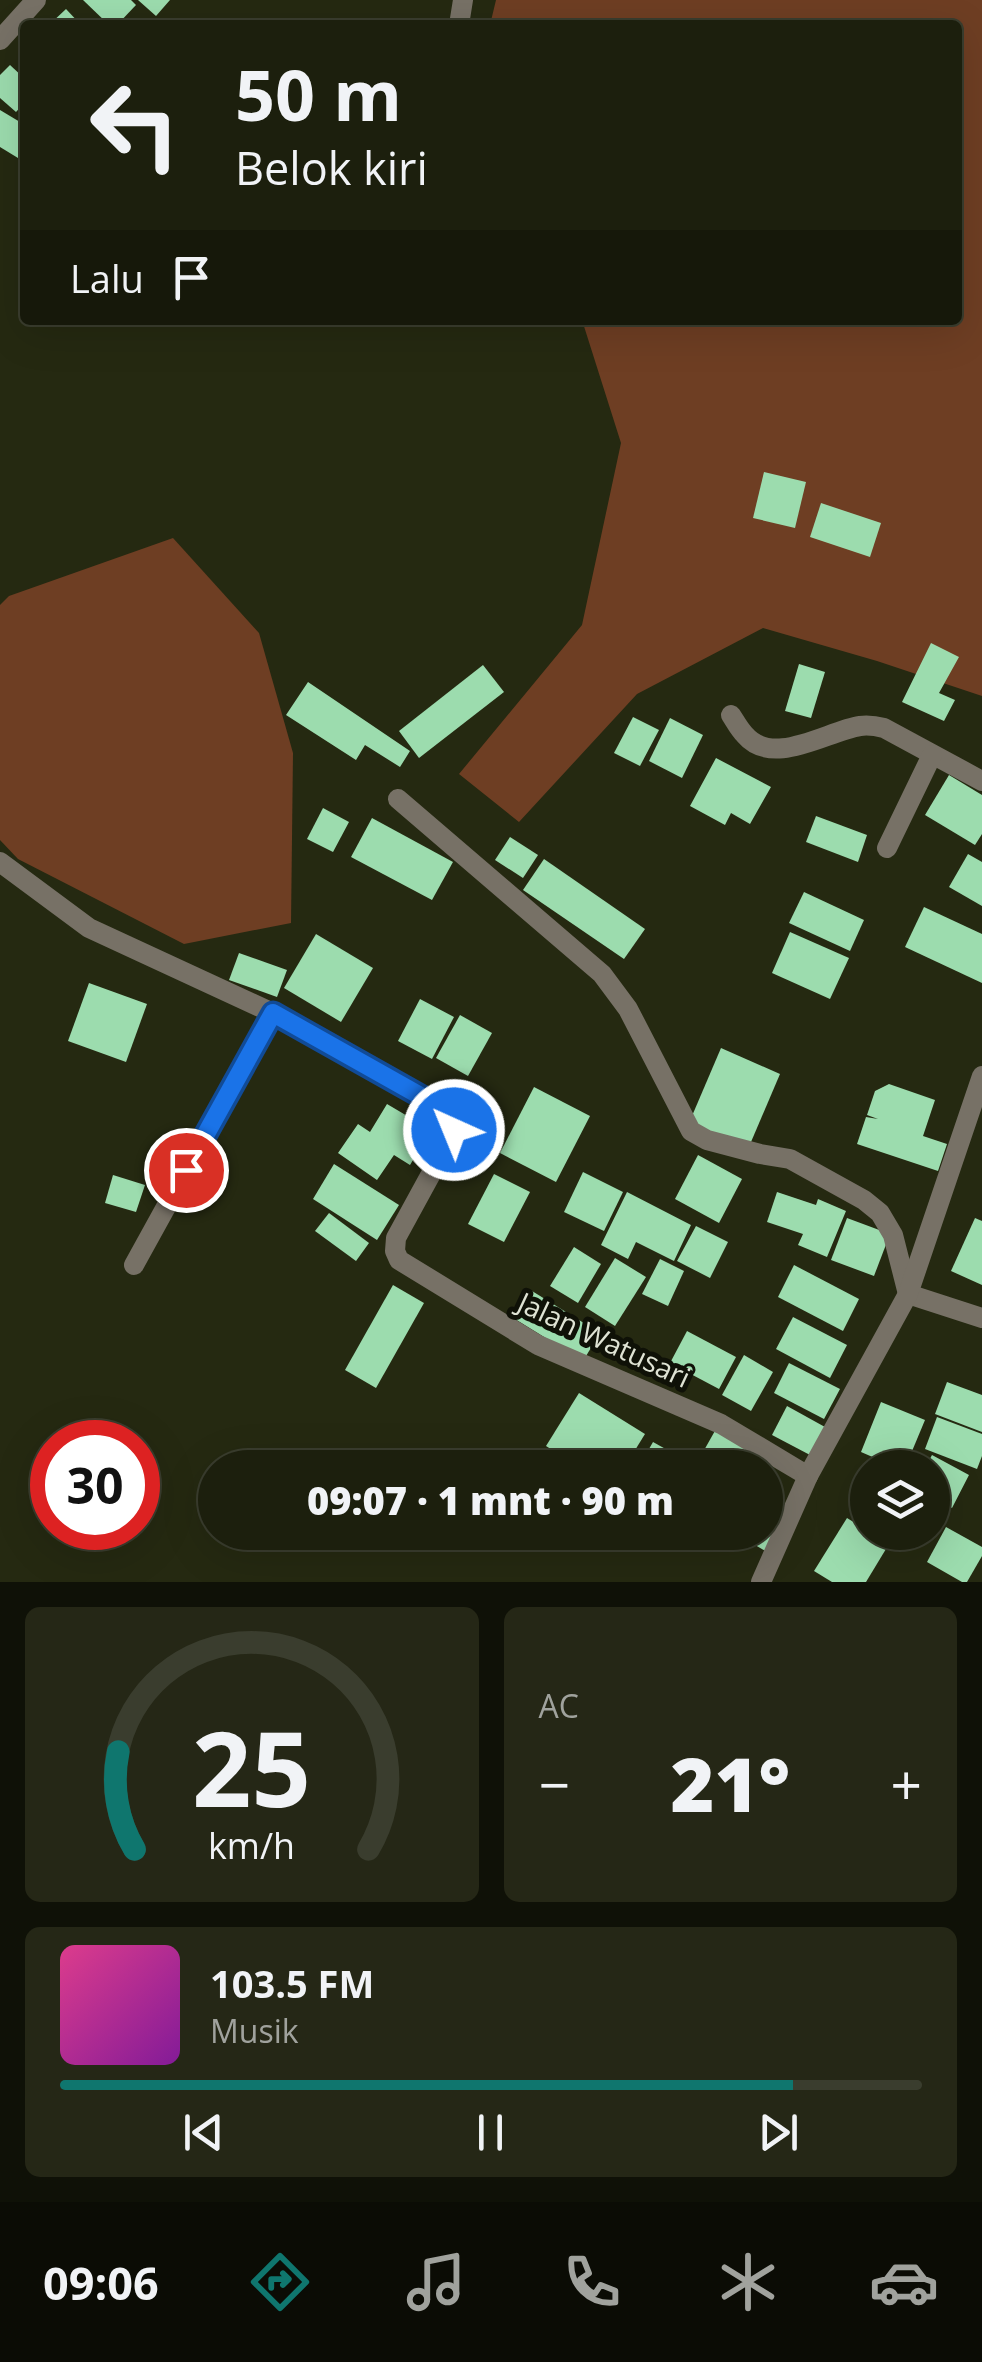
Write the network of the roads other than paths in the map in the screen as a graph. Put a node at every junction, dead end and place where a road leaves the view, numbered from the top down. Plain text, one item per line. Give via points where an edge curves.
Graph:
1 (36, 0) edge
2 (0, 40) edge
3 (731, 714) dead end
4 (932, 754) junction
5 (982, 781) edge
6 (398, 799) dead end
7 (887, 848) dead end
8 (0, 862) edge
9 (273, 1013) junction
10 (982, 1076) edge
11 (134, 1265) dead end
12 (908, 1294) junction
13 (982, 1318) edge
14 (808, 1476) junction
15 (761, 1582) edge

1 - 2 street
3 - 4 street via 747,738 779,749 867,725
4 - 5 street
4 - 7 street
6 - 12 street via 602,974 628,1009 691,1131 790,1159 880,1213 893,1235
8 - 9 street, Jalan Watusari via 89,928
9 - 11 street
9 - 14 street, Jalan Watusari via 454,1118 454,1130 396,1238 399,1260 538,1345 722,1424
10 - 12 street
12 - 13 street
12 - 14 street
14 - 15 street

